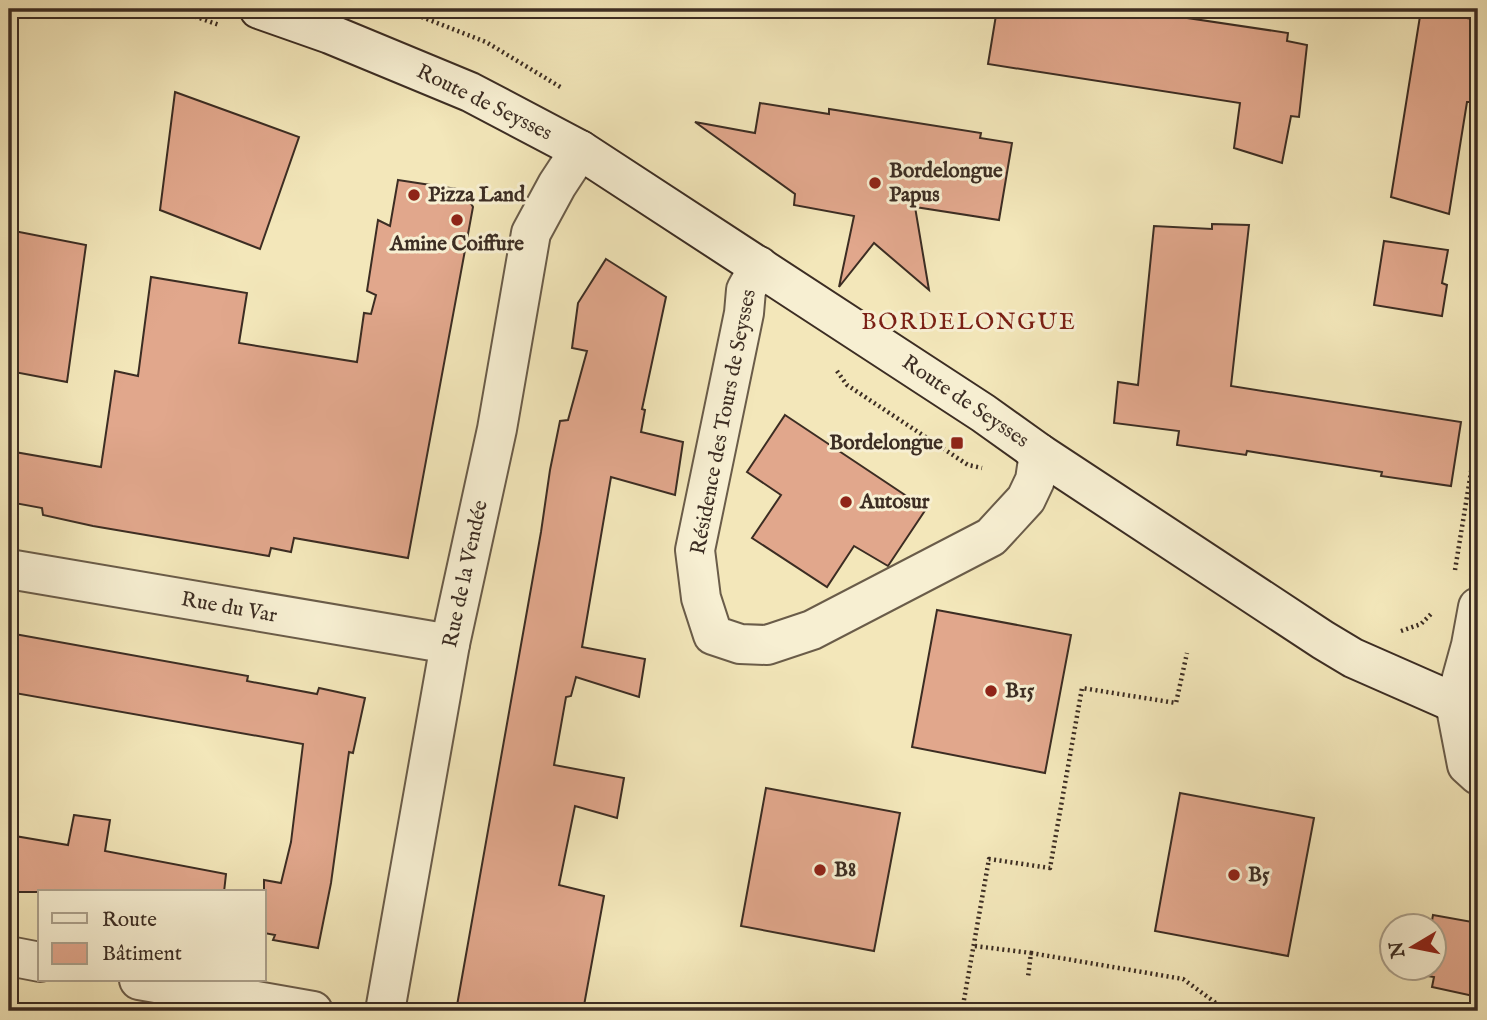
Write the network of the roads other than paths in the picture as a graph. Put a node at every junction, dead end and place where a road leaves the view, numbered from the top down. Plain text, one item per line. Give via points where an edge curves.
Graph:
1 (259, 9) edge
2 (580, 150) junction
3 (759, 266) junction
4 (1039, 453) junction
5 (9, 569) edge
6 (1466, 593) edge
7 (450, 645) junction
8 (1467, 708) edge
9 (1478, 775) edge
10 (9, 956) edge
11 (38, 962) edge
12 (150, 982) edge
13 (313, 1011) edge
14 (385, 1011) edge

1 - 2 street, Route de Seysses via 470,92
2 - 3 street, Route de Seysses
2 - 7 street, Rue de la Vendée via 531,233 497,429
3 - 4 street, Route de Seysses
3 - 4 street, Résidence des Tours de Seysses via 746,290 695,550 701,597 713,635 740,644 766,645 812,630 991,537 1026,499
4 - 8 street, Route de Seysses via 1343,652
5 - 7 street, Rue du Var
6 - 8 street via 1471,645
7 - 14 street, Rue de la Vendée
8 - 9 street via 1467,765
10 - 11 street
12 - 13 street

